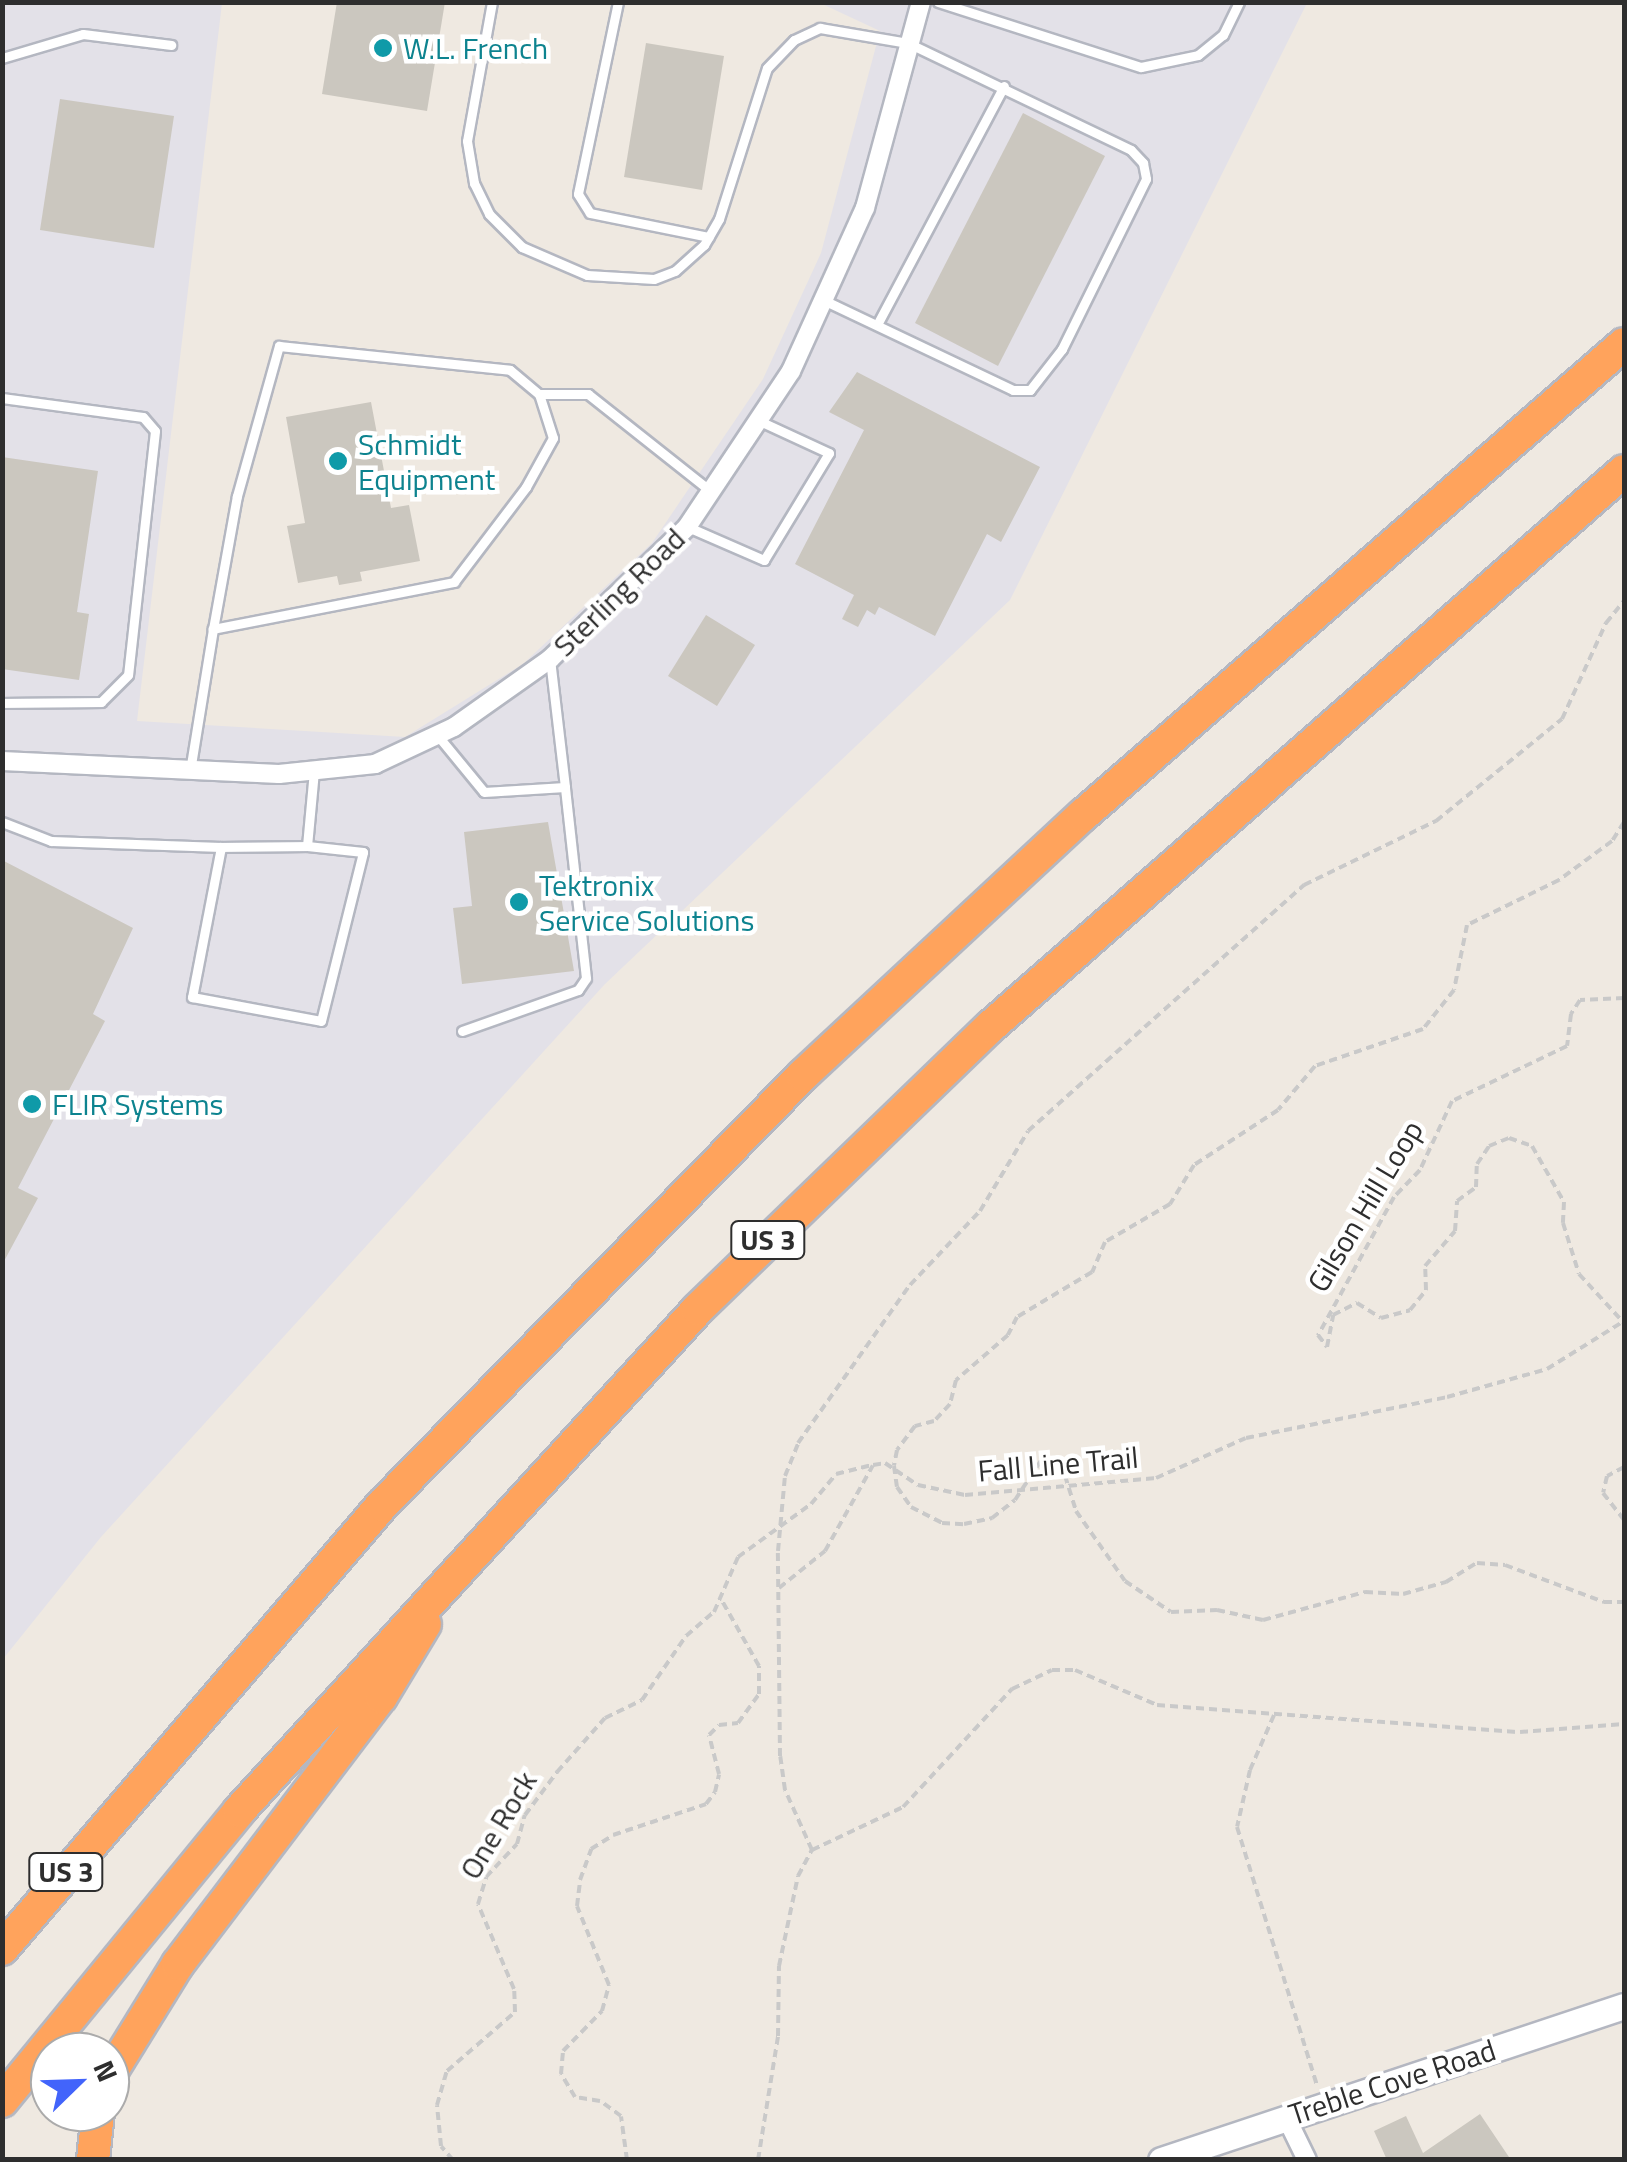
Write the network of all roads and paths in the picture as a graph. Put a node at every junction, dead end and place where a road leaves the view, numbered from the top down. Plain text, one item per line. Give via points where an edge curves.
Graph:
1 (492, 2) edge
2 (618, 2) edge
3 (921, 2) edge
4 (938, 2) edge
5 (1239, 2) edge
6 (908, 43) junction
7 (170, 45) dead end
8 (2, 58) edge
9 (1004, 86) junction
10 (709, 237) junction
11 (828, 302) junction
12 (879, 321) junction
13 (1624, 344) edge
14 (540, 394) junction
15 (2, 398) edge
16 (762, 422) junction
17 (1624, 471) edge
18 (708, 488) junction
19 (688, 527) junction
20 (1624, 601) edge
21 (213, 629) junction
22 (550, 659) junction
23 (2, 702) edge
24 (437, 735) junction
25 (2, 761) edge
26 (314, 770) junction
27 (190, 771) junction
28 (565, 786) junction
29 (2, 822) edge
30 (1624, 822) edge
31 (307, 846) junction
32 (221, 847) junction
33 (1624, 998) edge
34 (462, 1031) dead end
35 (1624, 1321) edge
36 (872, 1465) junction
37 (894, 1466) junction
38 (1624, 1466) edge
39 (1068, 1486) junction
40 (1022, 1488) junction
41 (1624, 1520) edge
42 (780, 1524) junction
43 (464, 1558) junction
44 (778, 1589) junction
45 (721, 1599) junction
46 (1624, 1602) edge
47 (1275, 1714) junction
48 (1624, 1724) edge
49 (812, 1850) junction
50 (2, 1949) edge
51 (1624, 2006) edge
52 (130, 2042) edge
53 (2, 2100) edge
54 (1324, 2104) junction
55 (1286, 2117) junction
56 (96, 2132) edge
57 (93, 2160) edge
58 (454, 2160) edge
59 (627, 2160) edge
60 (758, 2160) edge
61 (1161, 2160) edge
62 (1307, 2160) edge

1 - 10 lane via 466,141 474,183 490,214 546,263 624,281 675,272
2 - 10 lane via 578,194 590,213
3 - 6 street, Sterling Road
4 - 5 lane via 1141,67 1198,56 1223,35
6 - 9 lane
6 - 10 lane via 828,26 801,35 779,54 757,94
6 - 11 street, Sterling Road via 865,208
7 - 8 lane via 82,34
9 - 12 lane
9 - 12 lane via 1131,150 1143,163 1146,179 1062,349 1030,390 1013,390
11 - 12 lane
11 - 16 street, Sterling Road
13 - 50 highway, US 3 via 1082,815 803,1074 382,1505
14 - 18 lane via 588,394
14 - 21 lane via 553,438 526,487 454,582
14 - 21 lane via 510,370 278,346 237,496
15 - 23 lane via 142,417 155,431 128,675 101,702
16 - 18 street, Sterling Road
16 - 19 lane via 829,453 764,560
17 - 43 highway, US 3 via 990,1026 698,1308
18 - 19 street, Sterling Road
19 - 22 street, Sterling Road
20 - 42 path via 1606,622 1562,719 1436,822 1304,885 1028,1131 980,1211 910,1285 798,1443 785,1476
21 - 27 lane
22 - 24 street, Sterling Road
22 - 28 lane
24 - 26 street, Sterling Road via 375,764
24 - 28 lane via 484,792
25 - 27 street, Sterling Road
26 - 27 street, Sterling Road
26 - 31 lane
28 - 34 lane via 586,978 578,990
29 - 32 lane via 51,841
30 - 37 path via 1612,841 1572,864 1559,880 1467,925 1454,990 1424,1029 1315,1066 1278,1110 1194,1165 1170,1204 1106,1242 1092,1272 1017,1317 1008,1335 956,1380 942,1413 915,1426
31 - 32 lane
31 - 32 lane via 363,852 321,1021 192,996
33 - 35 path, Gilson Hill Loop via 1580,1000 1567,1046 1452,1101 1420,1170 1394,1197 1318,1335 1327,1346 1324,1335 1334,1316 1357,1303 1381,1318 1410,1310 1426,1290 1426,1266 1455,1231 1457,1200 1476,1187 1477,1164 1489,1146 1509,1138 1532,1146 1564,1202 1563,1223 1579,1274
35 - 39 path, Fall Line Trail via 1546,1368 1246,1438 1156,1478
36 - 37 path, Fall Line Trail
36 - 42 path, One Rock via 836,1474 811,1504
36 - 44 path via 826,1551
37 - 40 path, Fall Line Trail via 918,1484 966,1495
37 - 40 path via 910,1507 942,1523 992,1518
38 - 41 path via 1607,1476 1602,1493
39 - 40 path, Fall Line Trail
39 - 40 path via 1060,1463 1042,1458
39 - 46 path via 1076,1511 1125,1581 1170,1612 1217,1610 1263,1620 1365,1592 1403,1594 1446,1582 1477,1563 1505,1565 1604,1602
42 - 44 path
42 - 45 path, One Rock via 738,1557
43 - 52 highway via 382,1696 178,1964
43 - 53 highway, US 3 via 239,1811
44 - 49 path via 782,1773 796,1823
45 - 58 path, One Rock via 679,1644 642,1700 605,1718 557,1772 525,1815 517,1844 486,1877 478,1904 514,1989 515,2012 447,2071 437,2105 441,2146
45 - 59 path via 759,1666 759,1694 738,1723 709,1734 719,1774 715,1792 706,1804 613,1835 591,1849 580,1880 578,1906 609,1985 602,2011 563,2051 560,2074 575,2097 600,2101 621,2116
47 - 48 path via 1520,1732
47 - 49 path via 1158,1706 1075,1670 1052,1670 1012,1689 904,1807
47 - 54 path via 1250,1770 1237,1827 1292,2021
49 - 60 path via 798,1876 779,1966 778,2036
51 - 54 main road, Treble Cove Road
54 - 55 main road, Treble Cove Road
55 - 61 main road, Treble Cove Road
55 - 62 street
56 - 57 highway

